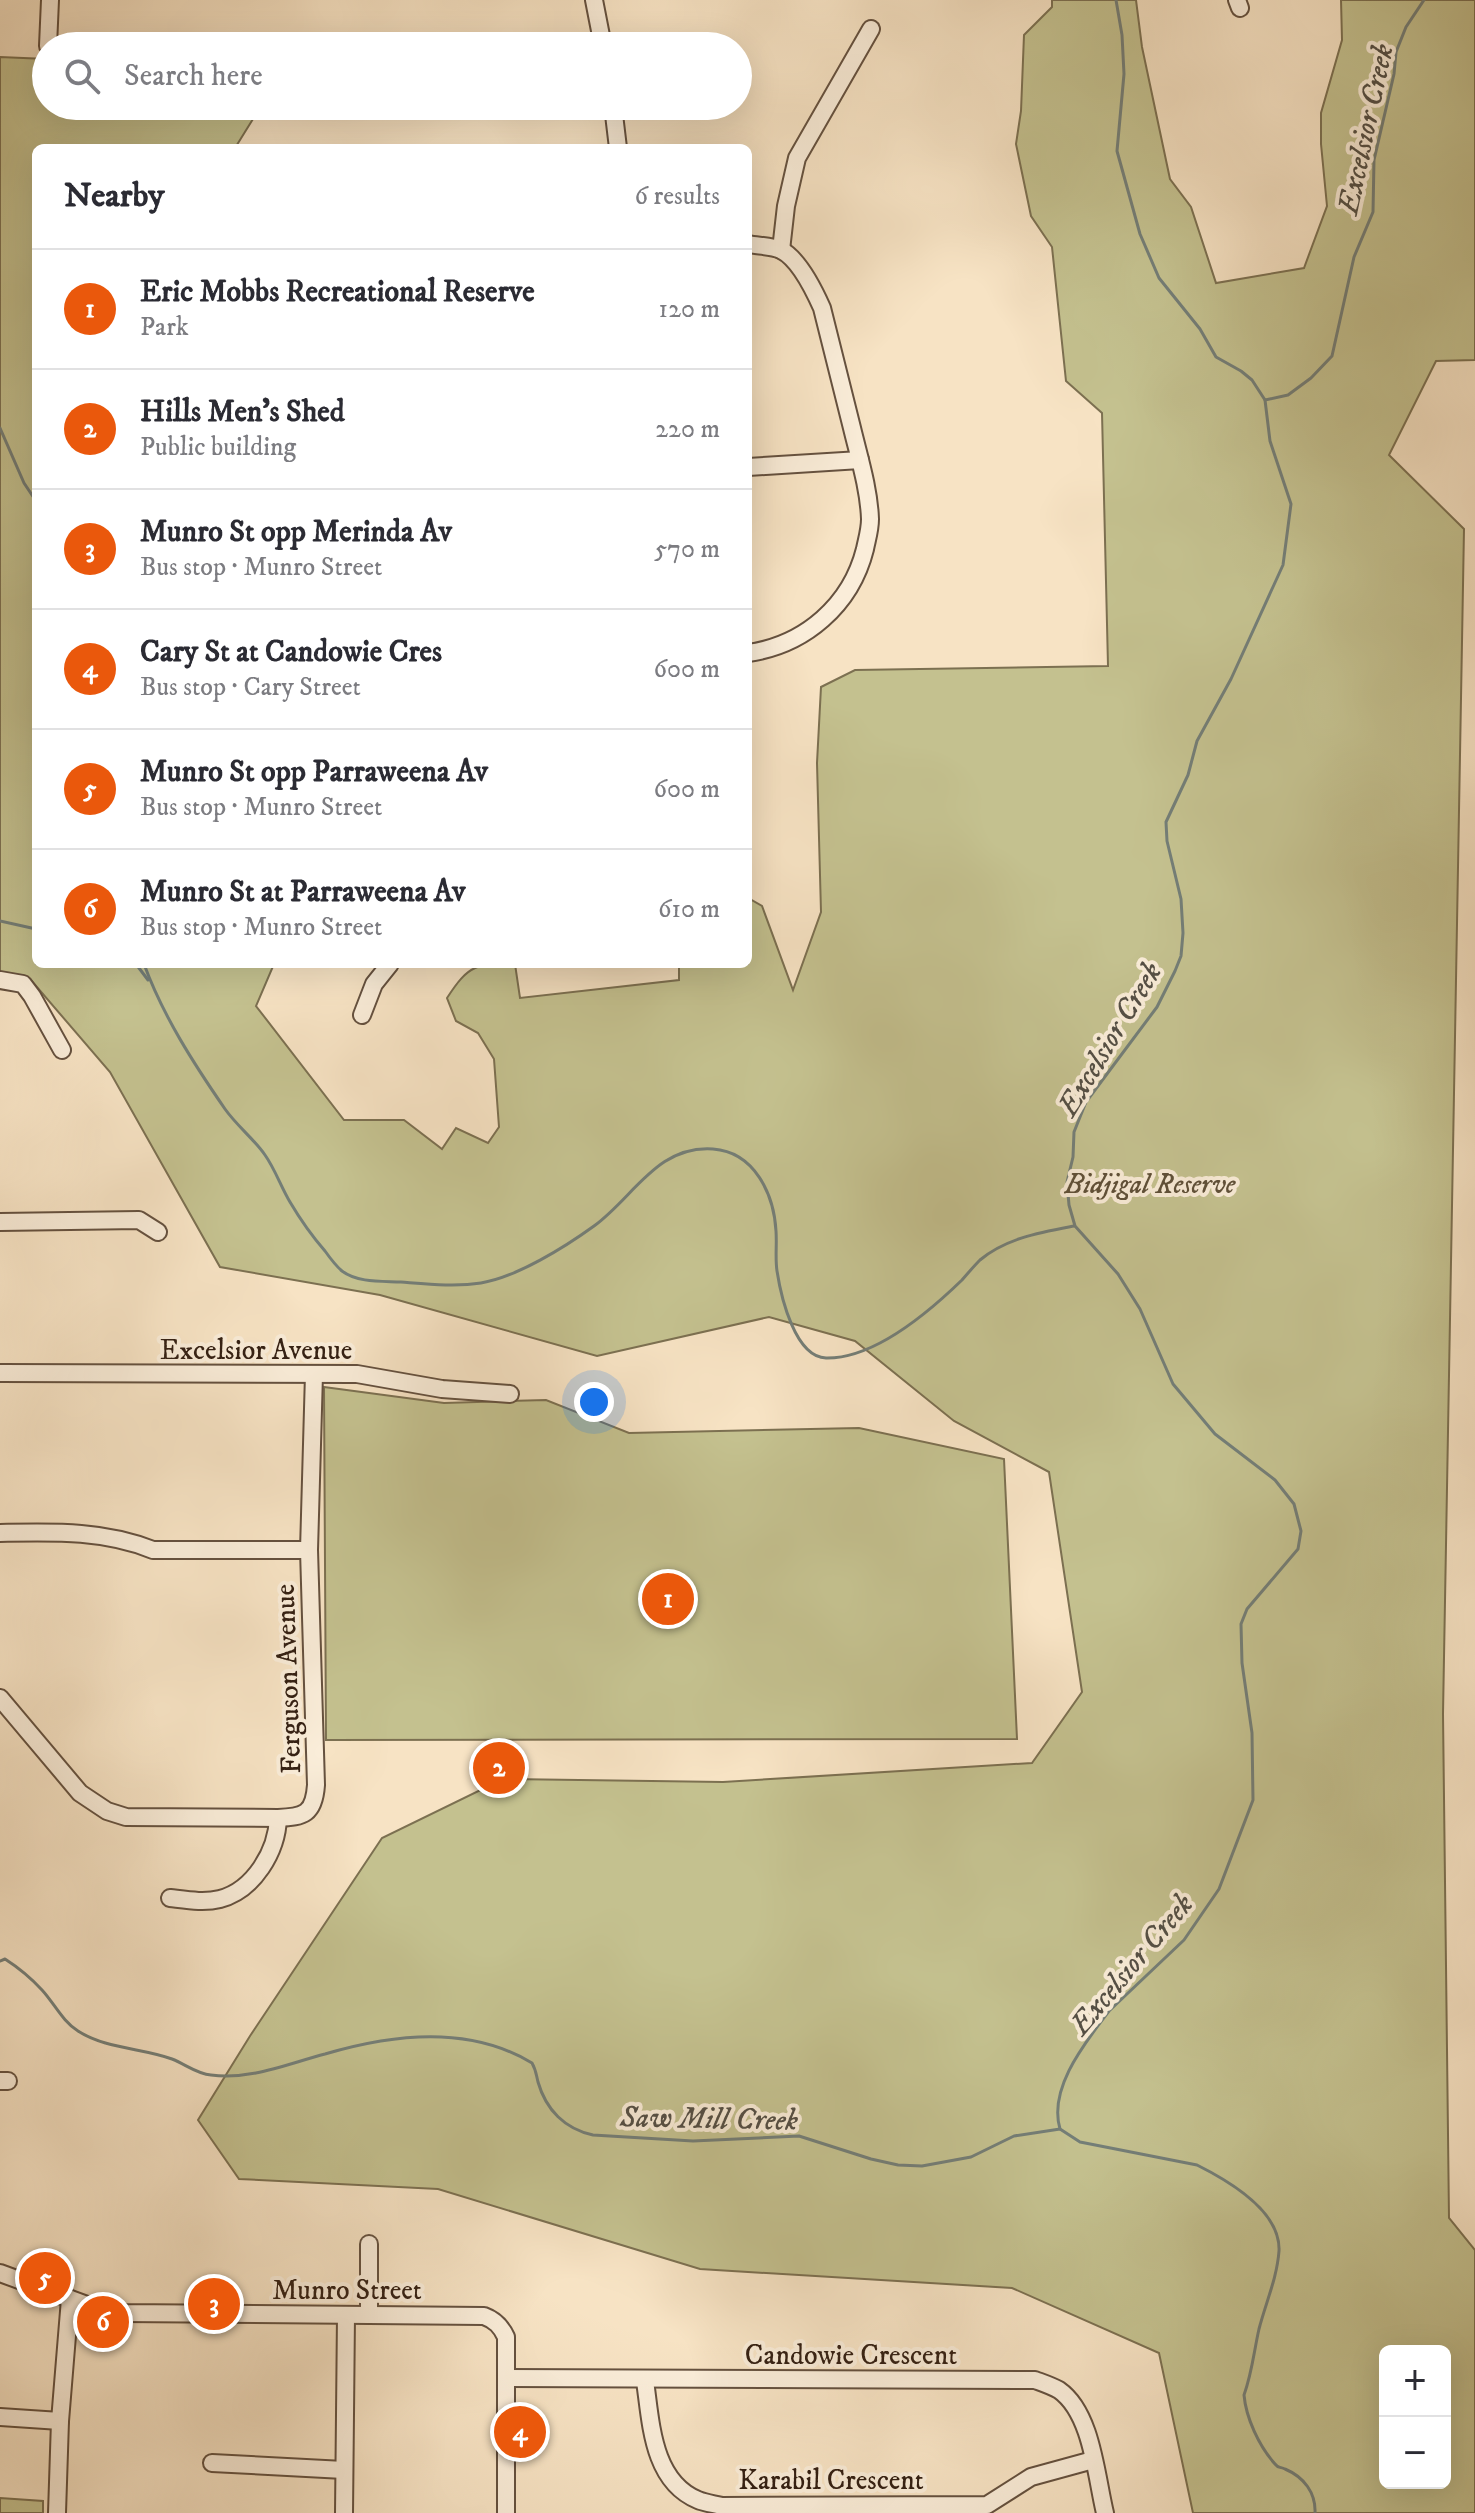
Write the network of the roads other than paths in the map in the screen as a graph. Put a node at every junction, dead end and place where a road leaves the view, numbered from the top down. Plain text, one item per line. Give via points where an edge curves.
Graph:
1 (50, 0) edge
2 (594, 0) edge
3 (871, 29) dead end
4 (49, 32) edge
5 (600, 32) edge
6 (615, 120) edge
7 (618, 144) edge
8 (752, 245) edge
9 (781, 250) junction
10 (860, 460) junction
11 (752, 467) edge
12 (752, 652) edge
13 (387, 968) edge
14 (0, 980) edge
15 (362, 1015) dead end
16 (62, 1050) dead end
17 (0, 1222) edge
18 (158, 1232) dead end
19 (0, 1373) edge
20 (314, 1374) junction
21 (510, 1394) dead end
22 (0, 1533) edge
23 (309, 1550) junction
24 (0, 1698) edge
25 (278, 1818) junction
26 (170, 1898) dead end
27 (369, 2244) dead end
28 (0, 2273) edge
29 (70, 2299) junction
30 (346, 2315) junction
31 (369, 2315) junction
32 (507, 2378) junction
33 (645, 2381) junction
34 (0, 2417) edge
35 (60, 2421) junction
36 (1093, 2460) junction
37 (212, 2463) dead end
38 (344, 2470) junction
39 (57, 2513) edge
40 (344, 2513) edge
41 (506, 2513) edge
42 (1105, 2513) edge

1 - 4 street
2 - 5 street
3 - 9 street via 797,158
6 - 7 street
8 - 9 street
9 - 10 street via 806,276 822,308
10 - 11 street
10 - 12 street via 870,530 850,588 808,631 783,645
13 - 15 street
14 - 16 street via 23,984
17 - 18 street via 139,1220
19 - 20 street, Excelsior Avenue
20 - 21 street, Excelsior Avenue via 357,1374
20 - 23 street, Ferguson Avenue
22 - 23 street via 79,1532 153,1550
23 - 25 street, Ferguson Avenue via 315,1798 299,1817
24 - 25 street, Ferguson Avenue via 80,1793 107,1811 126,1817
25 - 26 street via 270,1852 244,1887 206,1901
27 - 31 street
28 - 29 street, Munro Street
29 - 30 street, Munro Street via 138,2314
29 - 35 street
30 - 31 street, Munro Street
30 - 38 street
31 - 32 street, Munro Street via 484,2316 506,2337
32 - 33 street, Candowie Crescent
32 - 41 street, Munro Street
33 - 36 street, Candowie Crescent via 1035,2380 1071,2401 1084,2421
33 - 36 street, Karabil Crescent via 652,2434 666,2476 696,2499 722,2506 987,2505 1031,2477
34 - 35 street
35 - 39 street
36 - 42 street, Candowie Crescent
37 - 38 street
38 - 40 street

